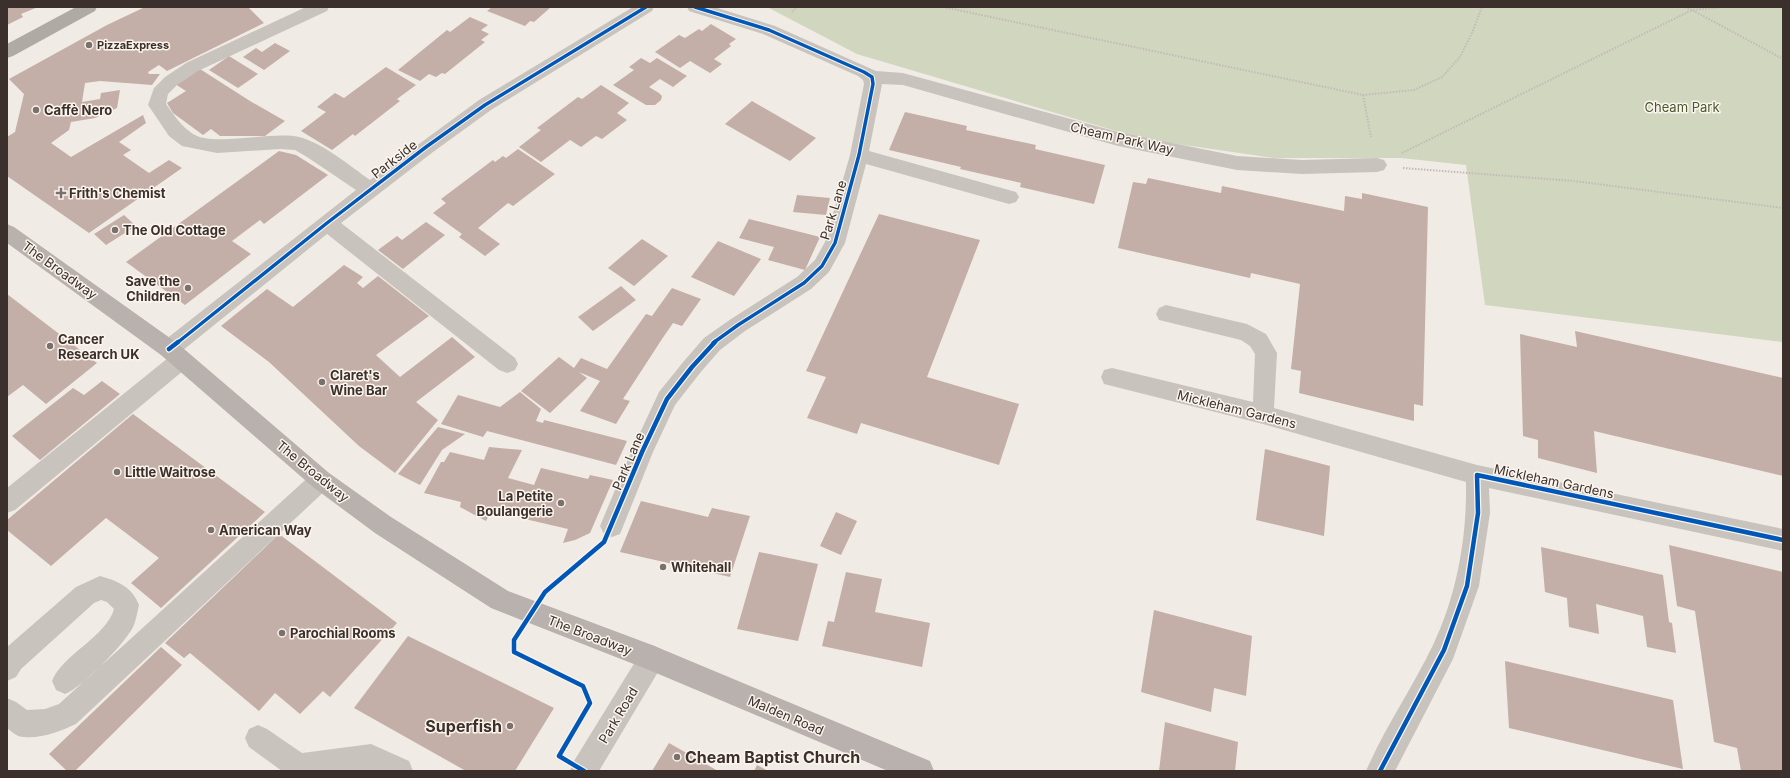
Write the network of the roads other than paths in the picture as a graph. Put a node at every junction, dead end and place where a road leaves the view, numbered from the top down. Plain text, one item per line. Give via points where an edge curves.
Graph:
1 (89, 7) edge
2 (321, 7) edge
3 (646, 7) edge
4 (695, 7) edge
5 (7, 52) edge
6 (872, 77) junction
7 (859, 155) junction
8 (1377, 166) road end
9 (371, 190) junction
10 (1010, 197) dead end
11 (327, 224) junction
12 (7, 232) edge
13 (1166, 314) dead end
14 (175, 354) junction
15 (507, 364) dead end
16 (1112, 378) dead end
17 (1263, 414) junction
18 (1477, 475) junction
19 (321, 480) junction
20 (7, 502) edge
21 (612, 526) dead end
22 (1783, 540) edge
23 (652, 658) junction
24 (7, 668) edge
25 (65, 681) dead end
26 (7, 711) edge
27 (258, 738) dead end
28 (399, 771) edge
29 (584, 771) edge
30 (920, 771) edge
31 (1380, 771) edge

1 - 5 highway
2 - 9 street via 192,67 160,92 157,105 176,131 189,141 217,146 280,142 298,144
3 - 9 street, Parkside via 485,105
4 - 6 street via 770,30
6 - 7 street, Park Lane via 873,84
6 - 8 street, Cheam Park Way via 903,79 1118,139 1237,163 1302,167
7 - 10 street
7 - 21 street, Park Lane via 835,243 822,266 804,283 712,344 692,367 667,399
9 - 11 street, Parkside
11 - 14 street, Parkside
11 - 15 street
12 - 14 main road, The Broadway
13 - 17 street via 1247,333 1258,340 1266,353
14 - 19 main road, The Broadway
14 - 20 street, Parkside
16 - 17 street, Mickleham Gardens
17 - 18 street, Mickleham Gardens
18 - 22 street, Mickleham Gardens
18 - 31 street, Mickleham Gardens via 1478,513 1467,586 1444,650
19 - 23 main road, The Broadway via 396,533 500,600
19 - 26 street via 67,715 45,722 23,724
23 - 29 street, Park Road
23 - 30 main road, Malden Road
24 - 25 street via 12,660 85,595 100,588 114,592 127,605 123,620 107,641
27 - 28 street via 298,767 371,757

